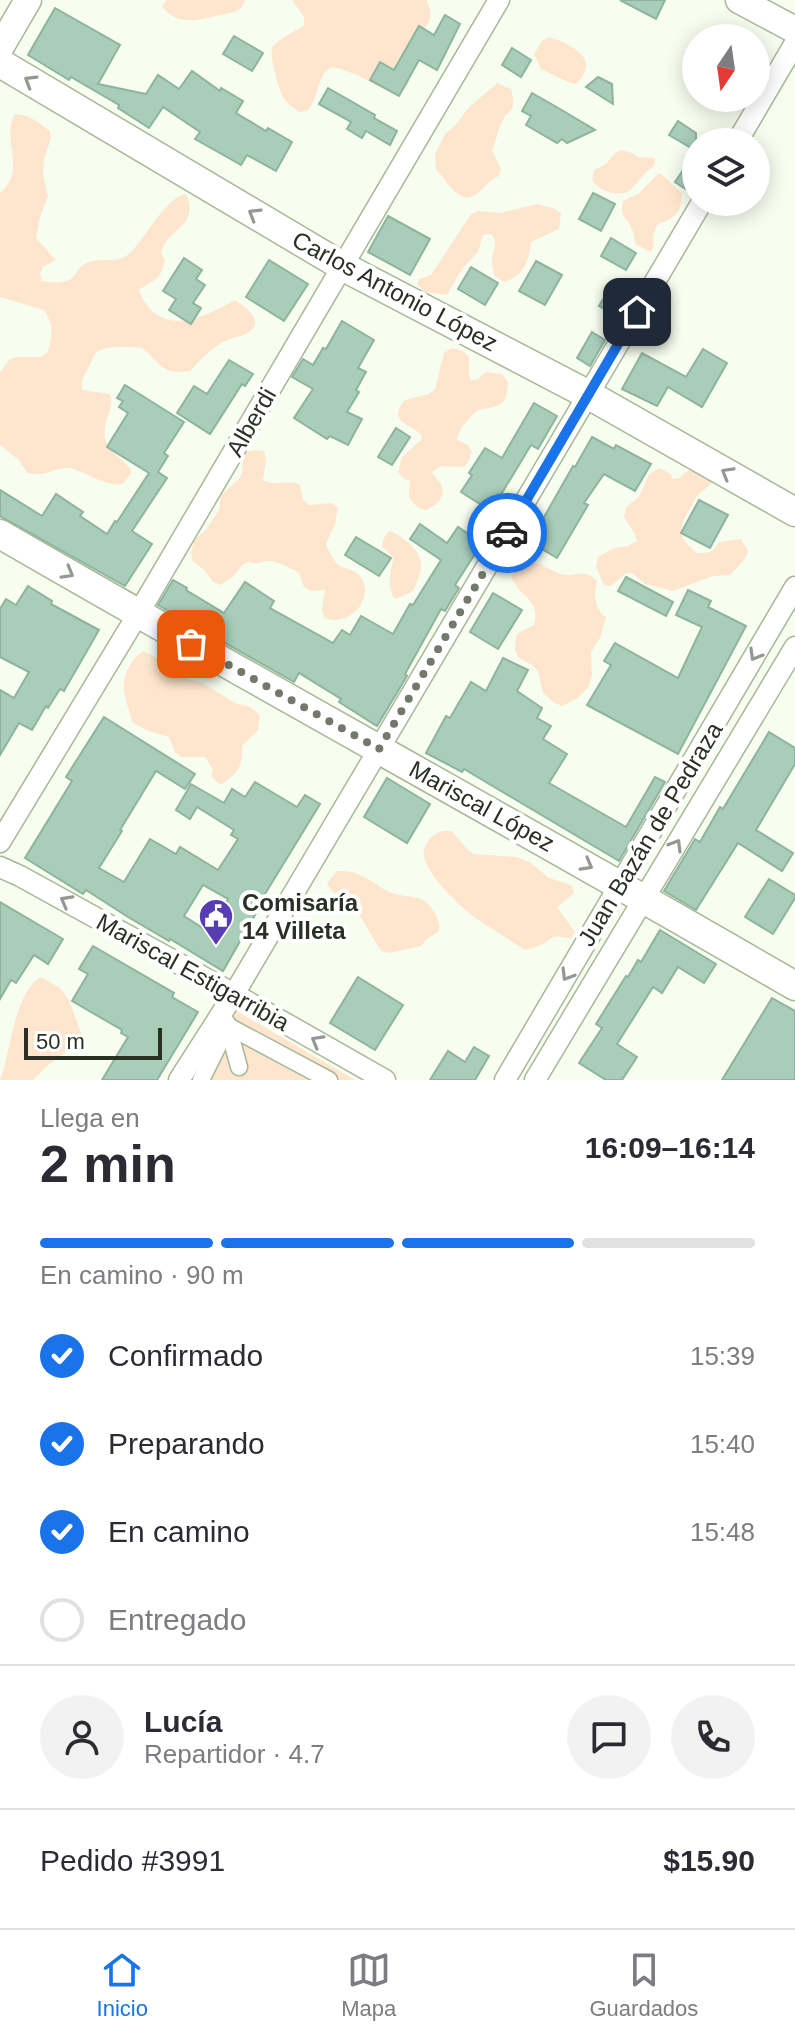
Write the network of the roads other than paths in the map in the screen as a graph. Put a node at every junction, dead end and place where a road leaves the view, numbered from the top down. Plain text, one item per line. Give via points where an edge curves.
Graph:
1 (28, 0) edge
2 (499, 0) edge
3 (739, 0) edge
4 (795, 30) edge
5 (795, 43) edge
6 (0, 48) edge
7 (0, 63) edge
8 (745, 128) edge
9 (694, 216) edge
10 (342, 266) junction
11 (589, 395) junction
12 (795, 512) edge
13 (0, 534) edge
14 (795, 587) edge
15 (138, 614) junction
16 (795, 647) edge
17 (379, 749) junction
18 (0, 842) edge
19 (0, 867) edge
20 (632, 891) junction
21 (795, 986) edge
22 (234, 994) junction
23 (228, 1026) junction
24 (239, 1067) dead end
25 (179, 1080) edge
26 (201, 1080) edge
27 (329, 1080) edge
28 (385, 1080) edge
29 (505, 1080) edge
30 (535, 1080) edge

1 - 6 street
2 - 10 street, Alberdi
3 - 4 street
5 - 8 street
10 -> 7 main road, Carlos Antonio López
9 - 11 street
10 - 11 main road, Carlos Antonio López
10 - 15 street, Alberdi
12 -> 11 main road, Carlos Antonio López
11 - 17 street
13 -> 15 main road, Mariscal López
14 -> 20 street, Juan Bazán de Pedraza
15 - 17 main road, Mariscal López
15 - 18 street, Alberdi
20 -> 16 street
17 -> 20 main road, Mariscal López
17 - 22 street
22 -> 19 street, Mariscal Estigarribia
20 - 21 main road, Mariscal López
20 -> 29 street, Juan Bazán de Pedraza
20 - 30 street
22 - 23 street
22 - 25 street
28 -> 22 street, Mariscal Estigarribia
23 - 24 street
23 - 26 street
23 - 27 street

